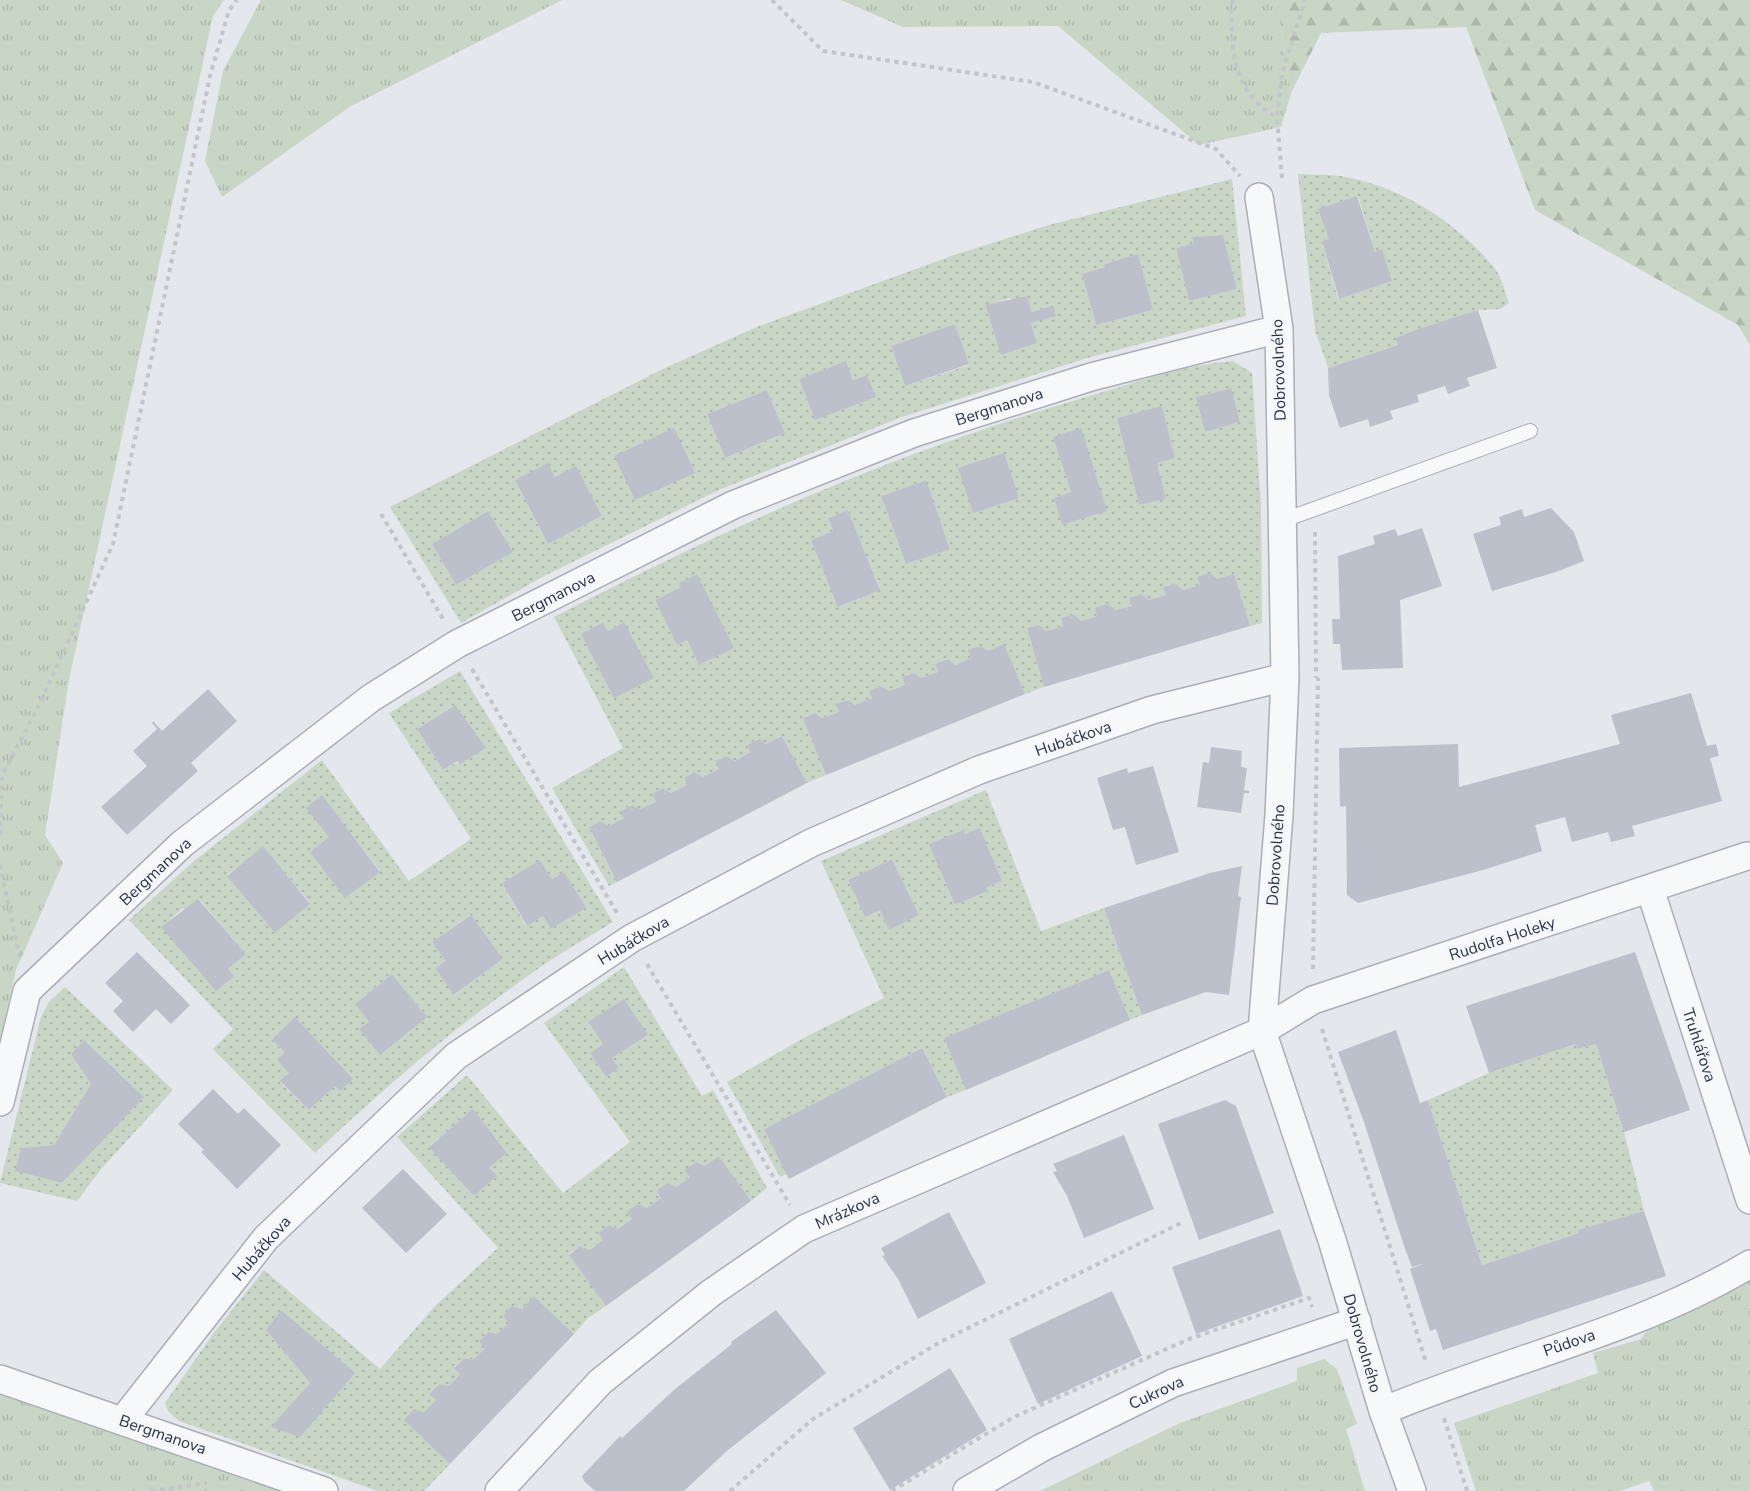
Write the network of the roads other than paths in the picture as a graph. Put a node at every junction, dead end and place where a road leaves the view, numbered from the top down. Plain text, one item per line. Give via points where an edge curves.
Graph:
1 (1271, 193) road end
2 (1279, 329) junction
3 (1530, 432) dead end
4 (1284, 520) junction
5 (1285, 677) junction
6 (1748, 856) dead end
7 (1650, 889) junction
8 (1262, 1031) junction
9 (0, 1102) edge
10 (1750, 1200) edge
11 (1750, 1264) edge
12 (1358, 1321) junction
13 (0, 1379) edge
14 (1383, 1411) junction
15 (123, 1420) junction
16 (324, 1491) edge
17 (499, 1491) edge
18 (967, 1491) edge
19 (1412, 1491) edge

1 - 2 street, Dobrovolného
2 - 4 street, Dobrovolného
2 - 9 street, Bergmanova via 1091,377 914,433 733,505 457,644 371,698 182,844 27,991
3 - 4 lane
4 - 5 street, Dobrovolného
5 - 8 street, Dobrovolného
5 - 15 street, Hubáčkova via 1152,710 980,770 811,843 632,938 456,1056 266,1238
6 - 7 street, Rudolfa Holeky
7 - 8 street, Rudolfa Holeky via 1312,1000
7 - 10 street, Truhlářova
8 - 12 street, Dobrovolného
8 - 17 street, Mrázkova via 804,1229 711,1293 600,1382
11 - 14 street, Půdova via 1647,1315
12 - 14 street, Dobrovolného
12 - 18 street, Cukrova via 1173,1383 1041,1448
13 - 15 street, Bergmanova
14 - 19 street, Dobrovolného
15 - 16 street, Bergmanova

